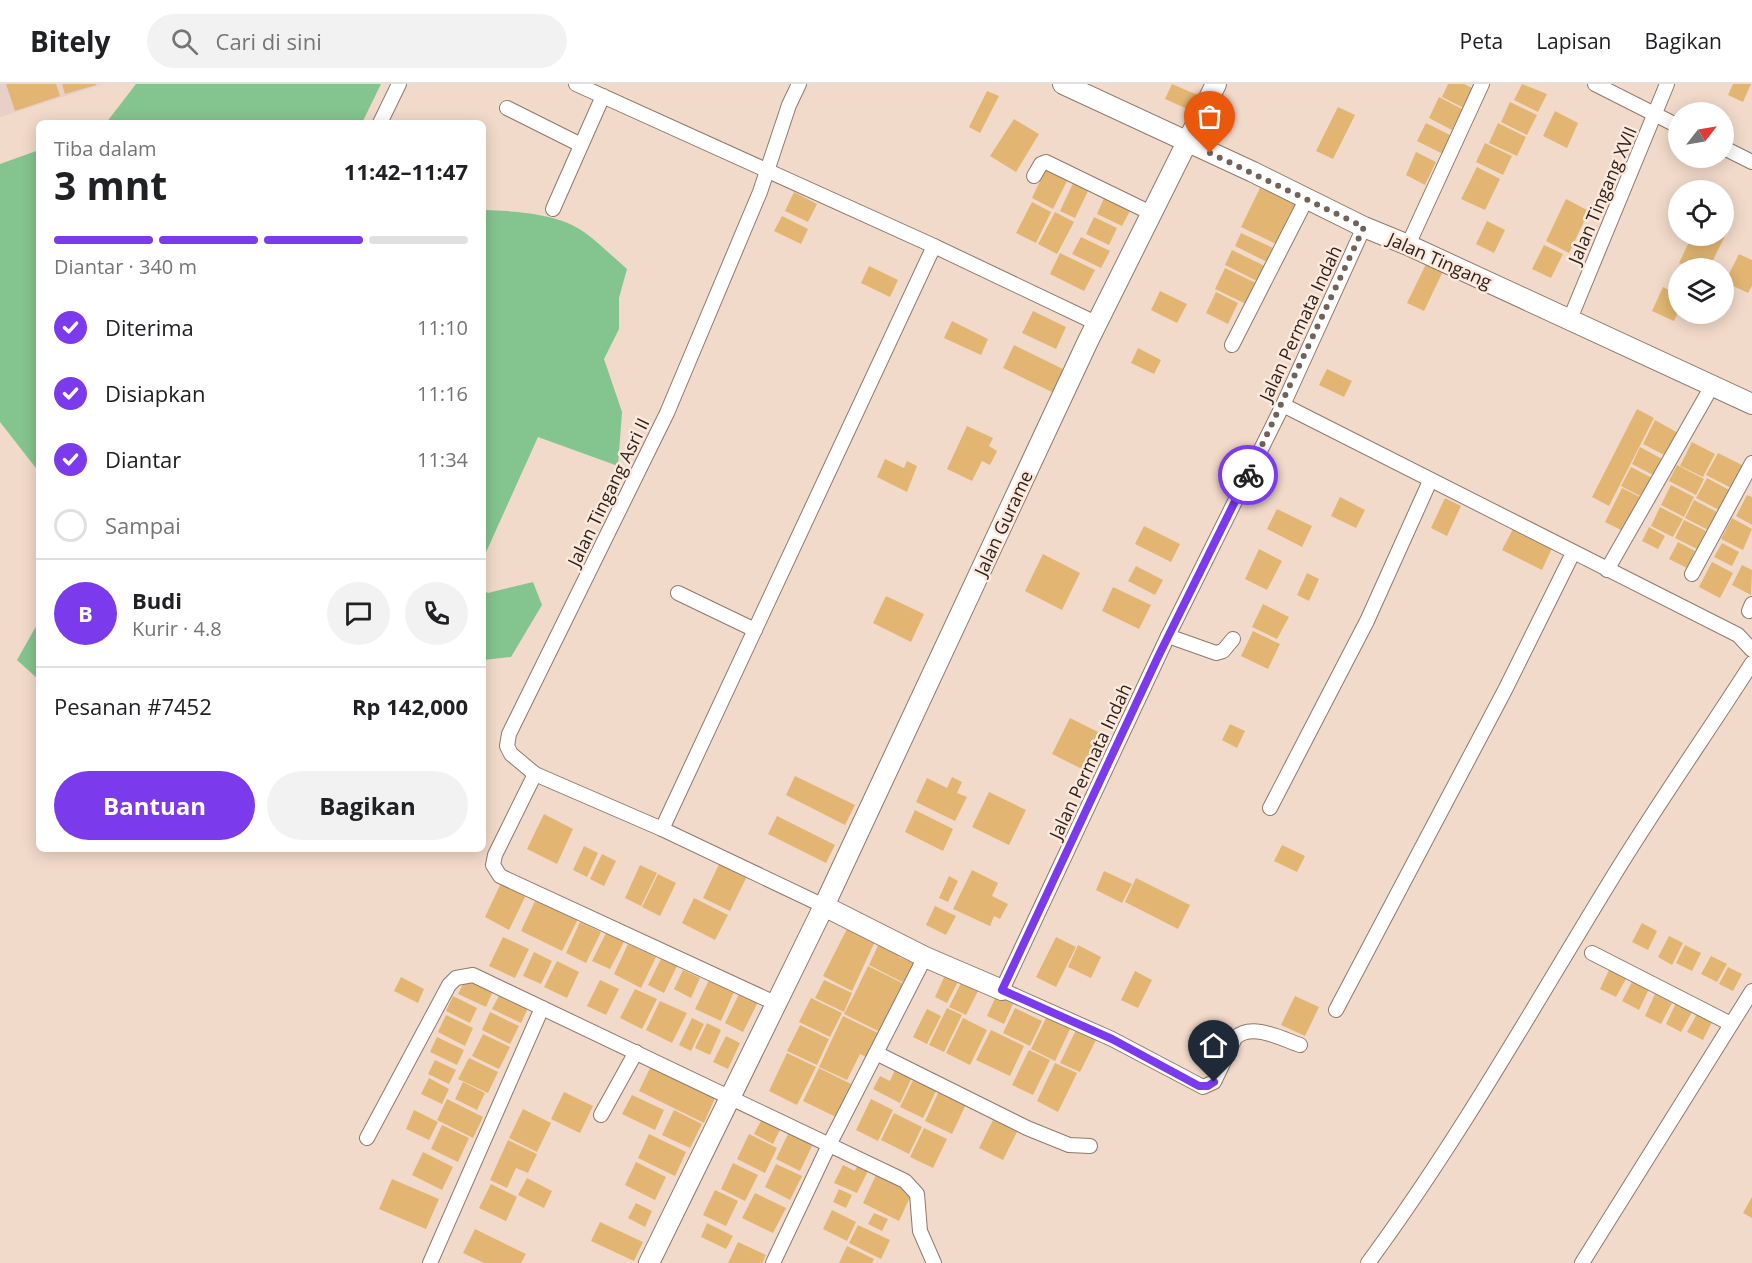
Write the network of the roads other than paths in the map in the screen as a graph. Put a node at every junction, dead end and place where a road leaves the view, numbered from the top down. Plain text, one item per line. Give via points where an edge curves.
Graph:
1 (399, 84) edge
2 (576, 84) edge
3 (799, 84) edge
4 (1063, 84) edge
5 (1216, 84) edge
6 (1482, 84) edge
7 (1595, 84) edge
8 (1667, 84) edge
9 (603, 96) junction
10 (507, 108) dead end
11 (1656, 115) junction
12 (381, 120) edge
13 (1668, 121) edge
14 (1188, 143) junction
15 (581, 145) junction
16 (1734, 153) edge
17 (1752, 162) edge
18 (767, 172) junction
19 (1034, 176) dead end
20 (1307, 198) junction
21 (553, 209) dead end
22 (1153, 214) junction
23 (1364, 227) junction
24 (1408, 245) junction
25 (934, 246) junction
26 (1570, 319) junction
27 (1098, 324) junction
28 (1232, 345) dead end
29 (1712, 386) junction
30 (1752, 404) edge
31 (1283, 405) junction
32 (1752, 464) edge
33 (1430, 481) junction
34 (1573, 552) junction
35 (1607, 570) junction
36 (1692, 574) dead end
37 (678, 593) dead end
38 (755, 630) junction
39 (1168, 636) junction
40 (1233, 639) dead end
41 (1752, 650) edge
42 (1752, 663) edge
43 (535, 774) junction
44 (1270, 808) dead end
45 (662, 829) junction
46 (824, 906) junction
47 (1592, 952) dead end
48 (925, 957) junction
49 (1002, 990) junction
50 (1752, 992) edge
51 (775, 1003) junction
52 (542, 1008) junction
53 (1336, 1010) dead end
54 (1731, 1024) junction
55 (1300, 1046) dead end
56 (636, 1052) junction
57 (876, 1053) junction
58 (729, 1098) junction
59 (601, 1115) dead end
60 (367, 1138) dead end
61 (829, 1145) junction
62 (1090, 1146) dead end
63 (430, 1263) edge
64 (649, 1263) edge
65 (773, 1263) edge
66 (934, 1263) edge
67 (1368, 1263) edge
68 (1582, 1263) edge

1 - 12 street
2 - 9 street
3 - 18 street, Jalan Tingang Asri II
4 - 14 street, Jalan Tingang
5 - 14 street, Jalan Gurame
6 - 24 street
7 - 11 street
8 - 11 street, Jalan Tingang XVII
9 - 15 street
9 - 18 street
10 - 15 street
11 - 13 street
11 - 26 street, Jalan Tingang XVII
14 - 20 street, Jalan Tingang
14 - 22 street, Jalan Gurame
15 - 21 street
16 - 17 street
18 - 25 street
18 - 43 street, Jalan Tingang Asri II via 667,413 509,734 507,746 511,754
19 - 22 street via 1046,162
20 - 23 street, Jalan Tingang
20 - 28 street
22 - 27 street, Jalan Gurame
23 - 24 street, Jalan Tingang
23 - 31 street, Jalan Permata Indah
24 - 26 street, Jalan Tingang
25 - 27 street
25 - 38 street
26 - 29 street, Jalan Tingang
27 - 46 street, Jalan Gurame
29 - 30 street, Jalan Tingang
29 - 35 street
31 - 33 street
31 - 39 street, Jalan Permata Indah
32 - 36 street
33 - 34 street
33 - 44 street via 1367,621
34 - 35 street
34 - 53 street via 1505,690
35 - 41 street via 1738,635
37 - 38 street
38 - 45 street
39 - 40 street via 1216,653
39 - 49 street, Jalan Permata Indah
42 - 67 street via 1611,879 1523,1029 1409,1207
43 - 45 street, Jalan Tingang Asri II
43 - 51 street via 495,855 494,865 500,876
45 - 46 street, Jalan Tingang Asri II
46 - 48 street
46 - 51 street, Jalan Gurame
47 - 54 street
48 - 49 street
48 - 57 street
49 - 55 street via 1112,1039 1203,1087 1214,1082 1240,1033 1255,1030
50 - 54 street
51 - 58 street, Jalan Gurame
52 - 56 street
52 - 60 street via 473,975 456,978 427,1023
52 - 63 street
54 - 68 street
56 - 58 street
56 - 59 street
57 - 61 street
57 - 62 street via 1028,1128 1069,1145
58 - 61 street
58 - 64 street, Jalan Gurame
61 - 65 street
61 - 66 street via 915,1188 920,1231

